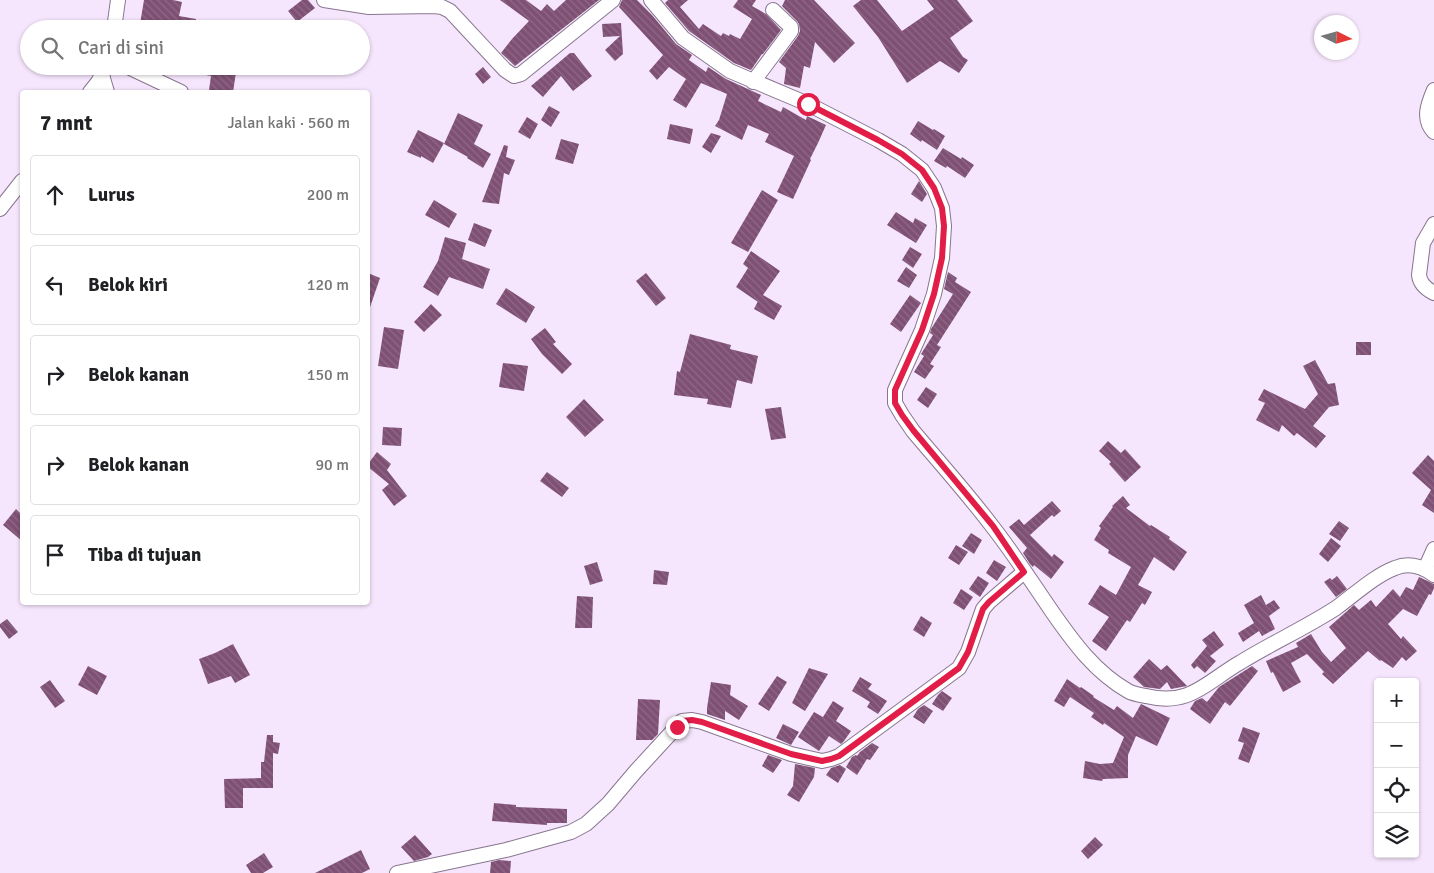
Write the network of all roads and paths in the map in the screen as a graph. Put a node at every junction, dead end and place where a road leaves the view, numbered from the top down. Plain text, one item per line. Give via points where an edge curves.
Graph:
1 (118, 0) edge
2 (324, 0) edge
3 (613, 0) edge
4 (651, 0) edge
5 (773, 10) dead end
6 (115, 20) edge
7 (101, 75) edge
8 (105, 75) edge
9 (145, 75) edge
10 (753, 82) junction
11 (91, 90) edge
12 (107, 90) edge
13 (177, 90) edge
14 (1434, 90) edge
15 (1434, 132) edge
16 (20, 184) edge
17 (0, 209) edge
18 (1434, 224) edge
19 (1434, 293) edge
20 (1434, 549) edge
21 (1024, 572) junction
22 (1429, 572) edge
23 (397, 873) edge

1 - 6 street
2 - 3 street via 368,7 442,7 450,11 514,76 521,74
4 - 10 street via 683,38 730,71
5 - 10 street via 792,31
7 - 11 street
8 - 12 street
9 - 13 street
10 - 21 street via 808,104 902,154 922,170 934,188 942,208 942,258 922,330 895,390 895,403 913,430 993,526
14 - 15 street via 1427,113
16 - 17 street
18 - 19 street via 1423,243 1419,276 1424,287
20 - 22 street
21 - 22 street via 1092,665 1130,692 1156,699 1174,699 1201,690 1239,662 1334,608 1396,567 1410,565
21 - 23 street via 983,609 959,668 839,756 822,761 791,754 702,722 682,721 586,824 571,832 506,850

